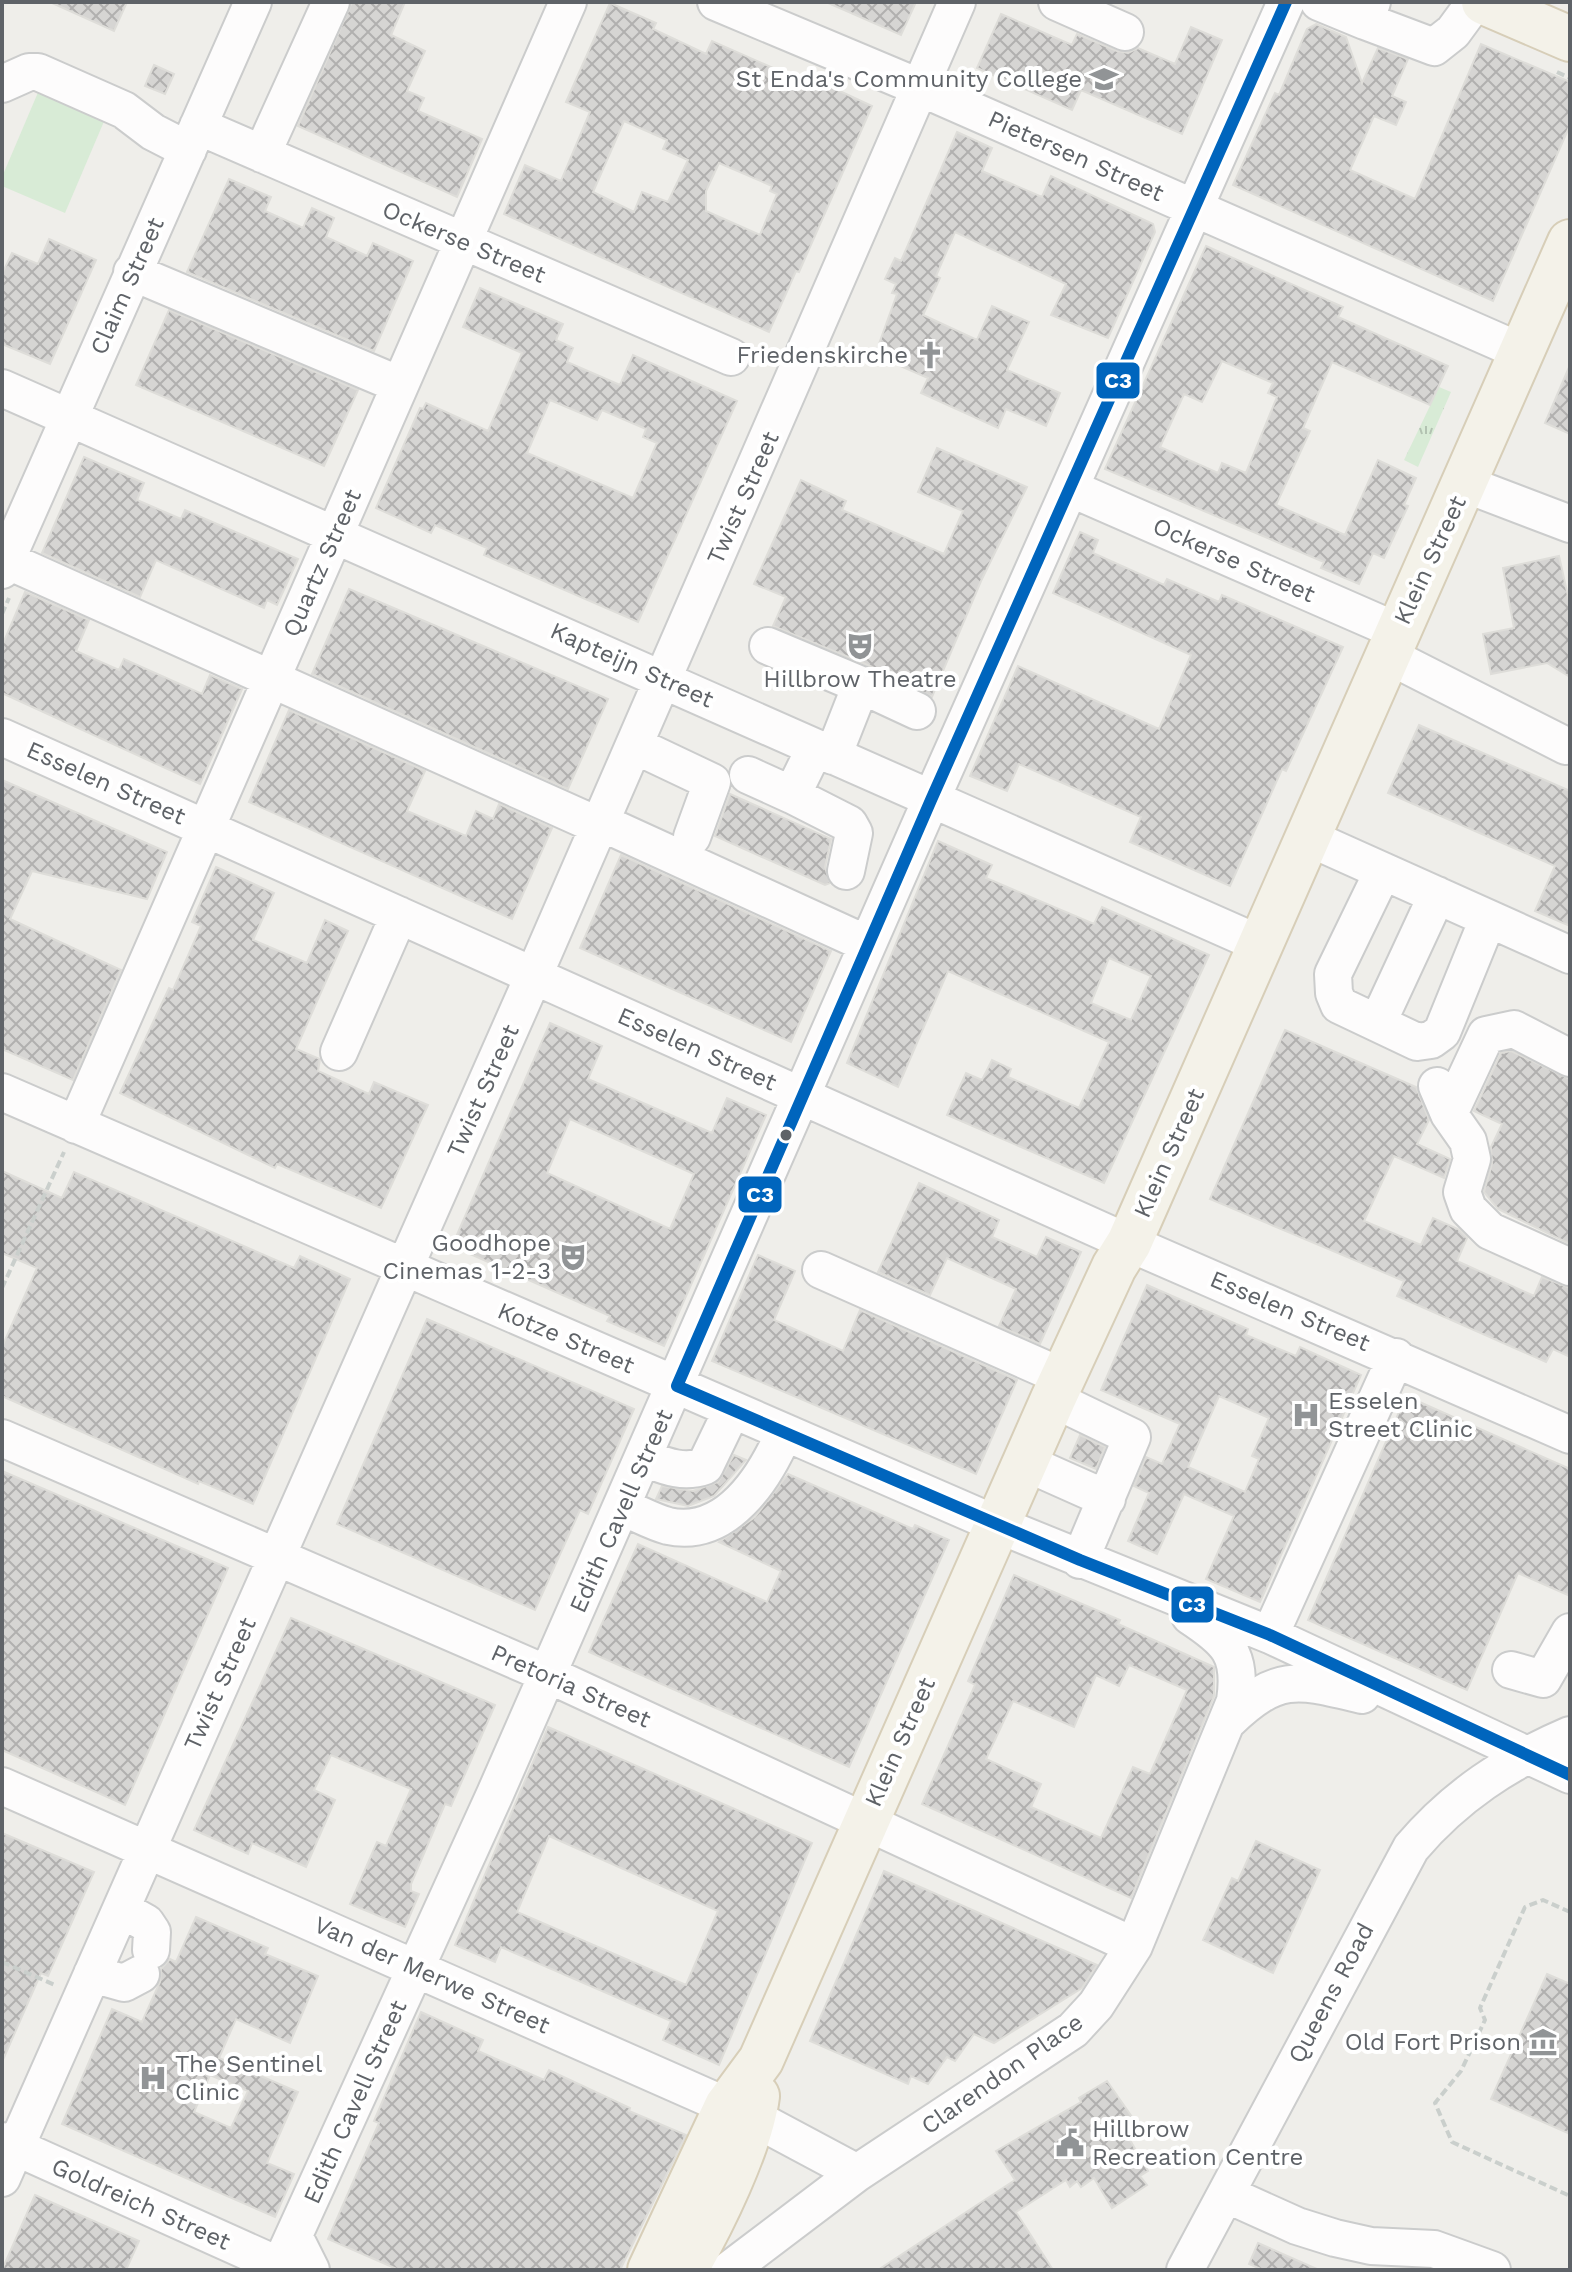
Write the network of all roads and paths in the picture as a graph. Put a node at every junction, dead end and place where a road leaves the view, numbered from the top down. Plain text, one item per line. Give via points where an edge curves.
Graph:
1 (253, 2) edge
2 (331, 2) edge
3 (568, 2) edge
4 (716, 2) edge
5 (957, 2) edge
6 (1057, 2) edge
7 (1286, 2) edge
8 (1319, 2) edge
9 (1475, 2) edge
10 (1484, 2) edge
11 (1369, 12) edge
12 (1125, 32) dead end
13 (1570, 39) edge
14 (2, 84) edge
15 (921, 88) junction
16 (193, 138) junction
17 (262, 154) junction
18 (1195, 208) junction
19 (462, 241) junction
20 (1570, 242) edge
21 (132, 272) junction
22 (1522, 352) junction
23 (731, 357) dead end
24 (400, 385) junction
25 (2, 388) edge
26 (69, 417) junction
27 (1470, 473) junction
28 (1072, 489) junction
29 (1570, 501) edge
30 (1570, 524) edge
31 (335, 534) junction
32 (4, 565) edge
33 (1392, 643) junction
34 (768, 646) dead end
35 (663, 678) junction
36 (271, 680) junction
37 (861, 685) junction
38 (917, 711) dead end
39 (2, 737) edge
40 (634, 745) junction
41 (1566, 746) dead end
42 (824, 752) junction
43 (748, 775) dead end
44 (792, 795) junction
45 (931, 800) junction
46 (600, 824) junction
47 (206, 828) junction
48 (692, 837) dead end
49 (1307, 837) junction
50 (846, 871) dead end
51 (1383, 871) junction
52 (1437, 895) junction
53 (399, 915) junction
54 (1488, 919) junction
55 (867, 944) junction
56 (1260, 944) junction
57 (1570, 955) edge
58 (534, 975) junction
59 (1378, 1022) junction
60 (339, 1052) dead end
61 (1570, 1058) edge
62 (2, 1092) edge
63 (801, 1096) junction
64 (76, 1125) junction
65 (1129, 1243) junction
66 (1570, 1267) edge
67 (405, 1268) junction
68 (821, 1270) dead end
69 (2, 1288) edge
70 (1396, 1357) junction
71 (677, 1386) junction
72 (1058, 1388) junction
73 (732, 1410) junction
74 (784, 1433) junction
75 (1570, 1435) edge
76 (2, 1438) edge
77 (644, 1458) junction
78 (1024, 1462) junction
79 (705, 1466) junction
80 (1107, 1499) junction
81 (742, 1500) junction
82 (622, 1507) junction
83 (996, 1524) junction
84 (276, 1557) junction
85 (1080, 1560) junction
86 (1145, 1587) junction
87 (1570, 1632) edge
88 (1270, 1635) junction
89 (1511, 1670) dead end
90 (547, 1674) junction
91 (1437, 1714) junction
92 (1229, 1720) junction
93 (1570, 1735) edge
94 (1524, 1755) junction
95 (1570, 1775) edge
96 (2, 1786) edge
97 (865, 1819) junction
98 (147, 1849) junction
99 (121, 1909) junction
100 (1570, 1912) edge
101 (1134, 1946) junction
102 (2, 1962) edge
103 (416, 1968) junction
104 (87, 1986) junction
105 (741, 2112) junction
106 (7, 2156) edge
107 (857, 2173) junction
108 (1226, 2194) junction
109 (1570, 2196) edge
110 (291, 2261) edge
111 (731, 2269) edge
112 (650, 2270) edge
113 (685, 2270) edge
114 (1185, 2270) edge
115 (1492, 2270) edge

1 - 16 street, Claim Street
2 - 17 street
3 - 19 street, Quartz Street
4 - 15 street, Pietersen Street
5 - 15 street, Twist Street
6 - 12 street
7 - 18 street, Edith Cavell Street
8 - 11 street
9 - 11 street via 1434,47
10 - 13 main road
14 - 16 street, Ockerse Street via 38,72 124,110 153,132
15 - 18 street, Pietersen Street
15 - 35 street, Twist Street
16 - 17 street, Ockerse Street
16 - 21 street, Claim Street
17 - 19 street, Ockerse Street
18 - 22 street, Pietersen Street
18 - 28 street, Edith Cavell Street
19 - 23 street, Ockerse Street
19 - 24 street, Quartz Street
20 - 22 main road, Klein Street
21 - 24 street
21 - 26 street, Claim Street
22 - 27 main road, Klein Street
24 - 31 street, Quartz Street
25 - 26 street, Kapteijn Street
26 - 31 street, Kapteijn Street
26 - 32 street, Claim Street
27 - 29 street
27 - 30 street
27 - 33 main road, Klein Street
28 - 33 street, Ockerse Street
28 - 45 street, Edith Cavell Street
31 - 35 street, Kapteijn Street
31 - 36 street, Quartz Street
32 - 36 street
33 - 41 street, Ockerse Street
33 - 49 main road, Klein Street
34 - 37 street
35 - 40 street, Twist Street
35 - 42 street, Kapteijn Street
36 - 46 street
36 - 47 street, Quartz Street
37 - 38 street
37 - 42 street
39 - 47 street, Esselen Street
40 - 46 street, Twist Street
40 - 48 street via 712,782
42 - 44 street
42 - 45 street, Kapteijn Street
43 - 44 street
44 - 50 street via 849,824 854,833
45 - 55 street, Edith Cavell Street
45 - 56 street, Kapteijn Street
46 - 55 street
46 - 58 street, Twist Street
47 - 53 street, Esselen Street
47 - 64 street, Quartz Street
49 - 51 street
49 - 56 main road, Klein Street
51 - 52 street
51 - 59 street via 1333,974 1339,1005
52 - 54 street
52 - 59 street
53 - 58 street, Esselen Street
53 - 60 street
54 - 57 street
54 - 59 street via 1442,1032 1417,1042
55 - 63 street, Edith Cavell Street
56 - 65 main road, Klein Street
58 - 63 street, Esselen Street
58 - 67 street, Twist Street
61 - 66 street via 1514,1029 1486,1035 1443,1100 1468,1141 1472,1159 1462,1192 1468,1209 1490,1231
62 - 64 street, Kotze Street
63 - 65 street, Esselen Street
63 - 71 street, Edith Cavell Street
64 - 67 street, Kotze Street
64 - 69 path
65 - 70 street, Esselen Street
65 - 72 main road, Klein Street
67 - 71 street, Kotze Street
67 - 84 street, Twist Street
68 - 72 street
70 - 75 street, Esselen Street
70 - 88 street
71 - 73 street, Kotze Street
71 - 77 street, Edith Cavell Street
72 - 78 main road, Klein Street
72 - 80 street via 1132,1437
73 - 74 street, Kotze Street
73 - 79 street
74 - 81 street via 769,1466
74 - 83 street, Kotze Street
76 - 84 street, Pretoria Street
77 - 79 street via 672,1469
77 - 82 street, Edith Cavell Street
78 - 80 street
78 - 83 main road, Klein Street
79 - 81 street
80 - 85 street
81 - 82 street via 695,1526 670,1526
82 - 90 street, Edith Cavell Street
83 - 85 street, Kotze Street
83 - 97 main road, Klein Street
84 - 90 street, Pretoria Street
84 - 98 street, Twist Street
85 - 86 street, Kotze Street
86 - 88 street, Kotze Street
86 - 92 street, Clarendon Place via 1218,1636 1235,1657 1238,1681
87 - 89 street via 1543,1679
88 - 91 street, Kotze Street
90 - 97 street, Pretoria Street
90 - 103 street, Edith Cavell Street
91 - 92 street, Clarendon Place via 1288,1682 1262,1693
91 - 94 street, Kotze Street
92 - 101 street, Clarendon Place
93 - 94 street, Queens Road
94 - 95 street, Kotze Street
94 - 108 street, Queens Road via 1463,1795 1411,1848
96 - 98 street, Van der Merwe Street
97 - 101 street, Pretoria Street
97 - 105 main road, Klein Street
98 - 99 street, Twist Street
98 - 103 street, Van der Merwe Street
99 - 104 street, Twist Street
99 - 104 street via 152,1932 146,1962 124,1983
100 - 109 path via 1543,1900 1525,1907 1480,2008 1485,2020 1461,2071 1435,2103 1452,2142
101 - 107 street, Clarendon Place via 1073,2030
102 - 104 path
103 - 105 street, Van der Merwe Street
103 - 110 street, Edith Cavell Street
104 - 106 street, Twist Street
105 - 107 street, Van der Merwe Street
105 - 112 main road
105 - 113 main road, Klein Street via 708,2226
106 - 110 street, Goldreich Street
107 - 111 street, Clarendon Place
108 - 114 street, Queens Road
108 - 115 street via 1335,2238 1434,2249

